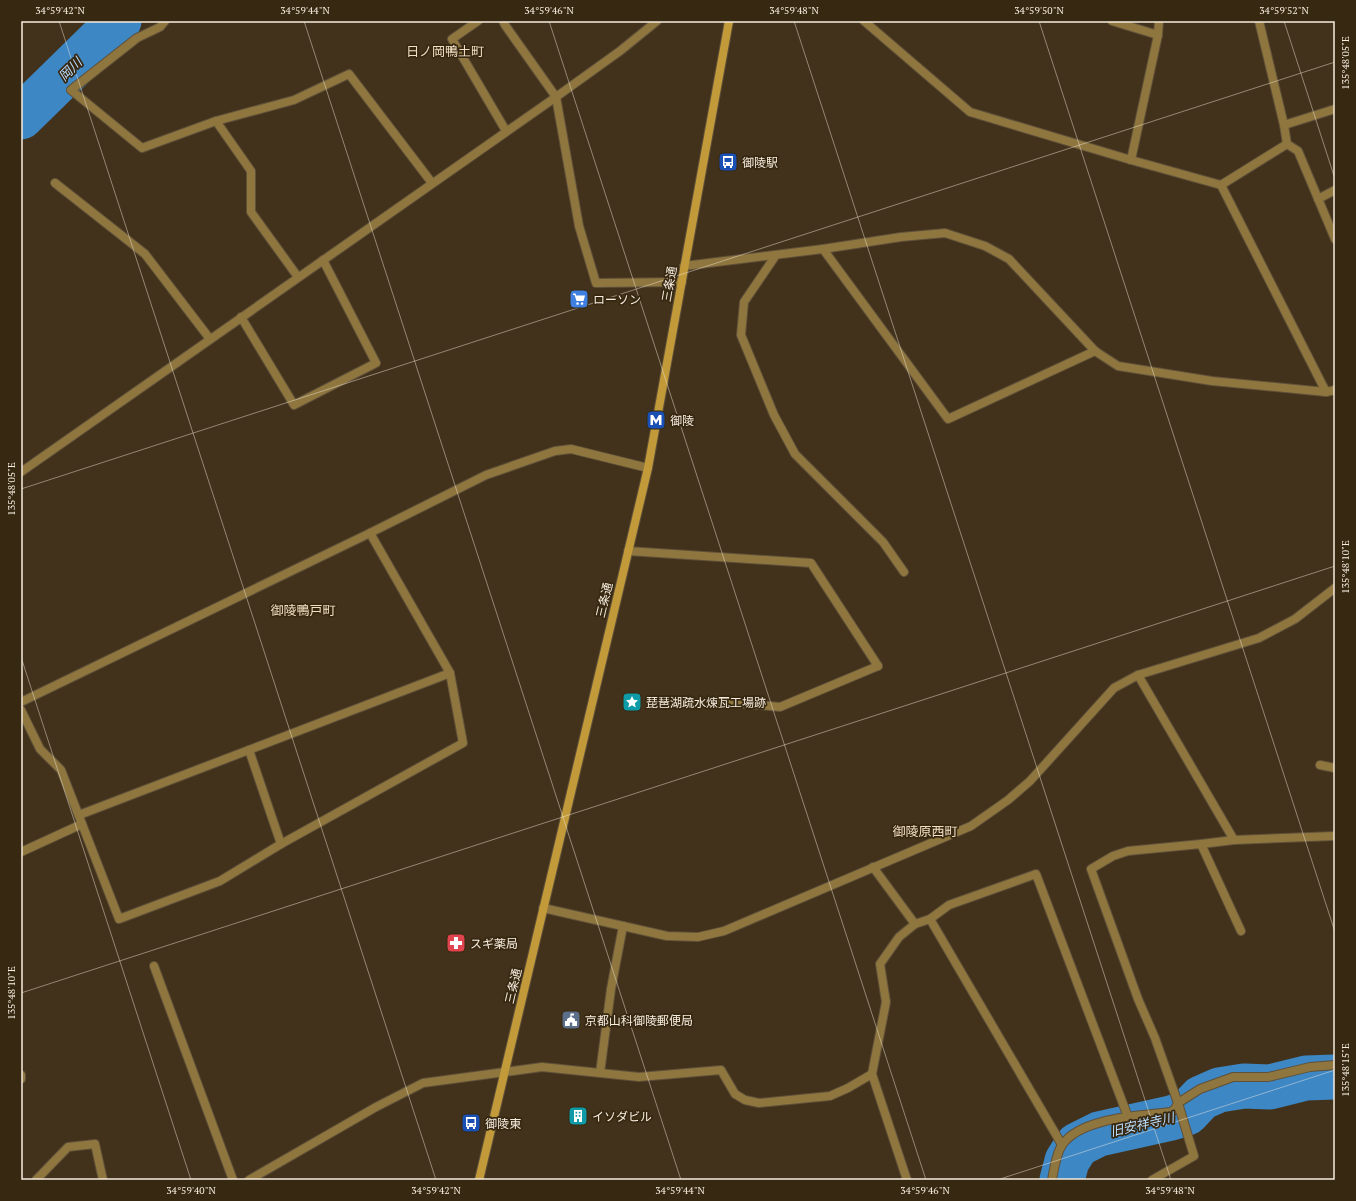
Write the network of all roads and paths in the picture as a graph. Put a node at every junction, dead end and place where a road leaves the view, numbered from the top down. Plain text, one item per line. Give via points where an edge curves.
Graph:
1 (165, 21) edge
2 (478, 21) edge
3 (503, 21) edge
4 (657, 21) edge
5 (729, 21) edge
6 (864, 21) edge
7 (1112, 21) edge
8 (1159, 21) edge
9 (1259, 21) edge
10 (1158, 35) junction
11 (556, 96) junction
12 (1335, 109) edge
13 (216, 121) junction
14 (1284, 125) junction
15 (506, 131) junction
16 (1287, 144) junction
17 (1131, 160) junction
18 (55, 183) dead end
19 (432, 183) junction
20 (1221, 185) junction
21 (1335, 190) edge
22 (1318, 199) junction
23 (1335, 239) edge
24 (823, 249) junction
25 (776, 255) junction
26 (322, 260) junction
27 (684, 266) junction
28 (298, 277) junction
29 (682, 282) junction
30 (241, 317) junction
31 (210, 339) junction
32 (1095, 351) junction
33 (1335, 390) edge
34 (1326, 392) junction
35 (648, 468) junction
36 (21, 472) edge
37 (370, 533) junction
38 (628, 551) junction
39 (904, 572) dead end
40 (1335, 588) edge
41 (450, 673) junction
42 (1138, 675) junction
43 (716, 701) dead end
44 (21, 702) edge
45 (21, 710) edge
46 (249, 750) junction
47 (1320, 766) dead end
48 (1335, 768) edge
49 (79, 815) junction
50 (82, 824) junction
51 (1335, 836) edge
52 (1234, 840) junction
53 (281, 844) junction
54 (1202, 844) junction
55 (21, 852) edge
56 (873, 867) junction
57 (543, 908) junction
58 (930, 919) junction
59 (915, 924) junction
60 (623, 926) junction
61 (1241, 931) dead end
62 (154, 966) dead end
63 (1335, 1065) edge
64 (504, 1072) junction
65 (600, 1073) junction
66 (872, 1074) junction
67 (21, 1075) edge
68 (21, 1078) edge
69 (1179, 1106) junction
70 (1128, 1117) junction
71 (1062, 1145) junction
72 (36, 1180) edge
73 (103, 1180) edge
74 (233, 1180) edge
75 (251, 1180) edge
76 (479, 1180) edge
77 (907, 1180) edge
78 (1052, 1180) edge
79 (1152, 1180) edge

1 - 13 street via 160,27 137,38 72,90 142,148
2 - 15 street via 452,39
3 - 11 street
4 - 11 street via 620,51
5 - 27 main road, 三条通
6 - 17 street via 970,112
7 - 10 street
8 - 10 street
9 - 14 street
10 - 17 street
11 - 15 street
11 - 29 street via 579,226 596,283
12 - 14 street
13 - 19 street via 294,100 349,74
13 - 28 street via 251,172 251,212
14 - 16 street
15 - 19 street
16 - 20 street
16 - 22 street via 1298,151
17 - 20 street
18 - 31 street via 145,254
19 - 26 street
20 - 34 street
21 - 22 street
22 - 23 street
24 - 25 street
24 - 32 street via 945,233 985,246 1009,259
24 - 32 street via 948,419
25 - 27 street
25 - 39 street via 744,302 740,335 774,415 795,454 883,542
26 - 28 street
26 - 30 street via 376,363 294,405
27 - 29 main road, 三条通
28 - 30 street
29 - 35 main road, 三条通
30 - 31 street
31 - 36 street
32 - 34 street via 1118,366 1212,381
33 - 34 street
35 - 37 street via 571,449 555,451 486,475
35 - 38 main road, 三条通
37 - 41 street
37 - 44 street
38 - 43 street via 811,563 878,666 780,707
38 - 57 main road, 三条通
40 - 42 street via 1294,619 1260,638
41 - 46 street
41 - 53 street via 464,742
42 - 52 street
42 - 56 street via 1114,688 1030,781 1008,800 971,826
45 - 49 street via 40,749 62,770
46 - 49 street
46 - 53 street
47 - 48 street
49 - 50 street
50 - 53 street via 119,919 220,881
50 - 55 street
51 - 52 street
52 - 54 street
54 - 61 street
54 - 69 street via 1128,851 1113,856 1091,869
56 - 59 street
56 - 60 street via 724,931 705,936 667,936
57 - 60 street
57 - 64 main road, 三条通
58 - 59 street
58 - 70 street via 949,905 1036,874
58 - 71 street
59 - 66 street via 899,937 880,964 886,1002
60 - 65 street via 611,989
62 - 74 street
63 - 69 street via 1310,1067 1268,1077 1233,1077 1200,1089
64 - 65 street via 542,1067
64 - 75 street via 423,1083 376,1107
64 - 76 main road, 三条通
65 - 66 street via 639,1077 720,1070 735,1094 760,1103 830,1096
66 - 77 street
67 - 68 street
69 - 70 street via 1171,1112
69 - 79 street via 1194,1156
70 - 71 street via 1092,1125 1077,1132
71 - 78 street
72 - 73 street via 68,1147 95,1144

